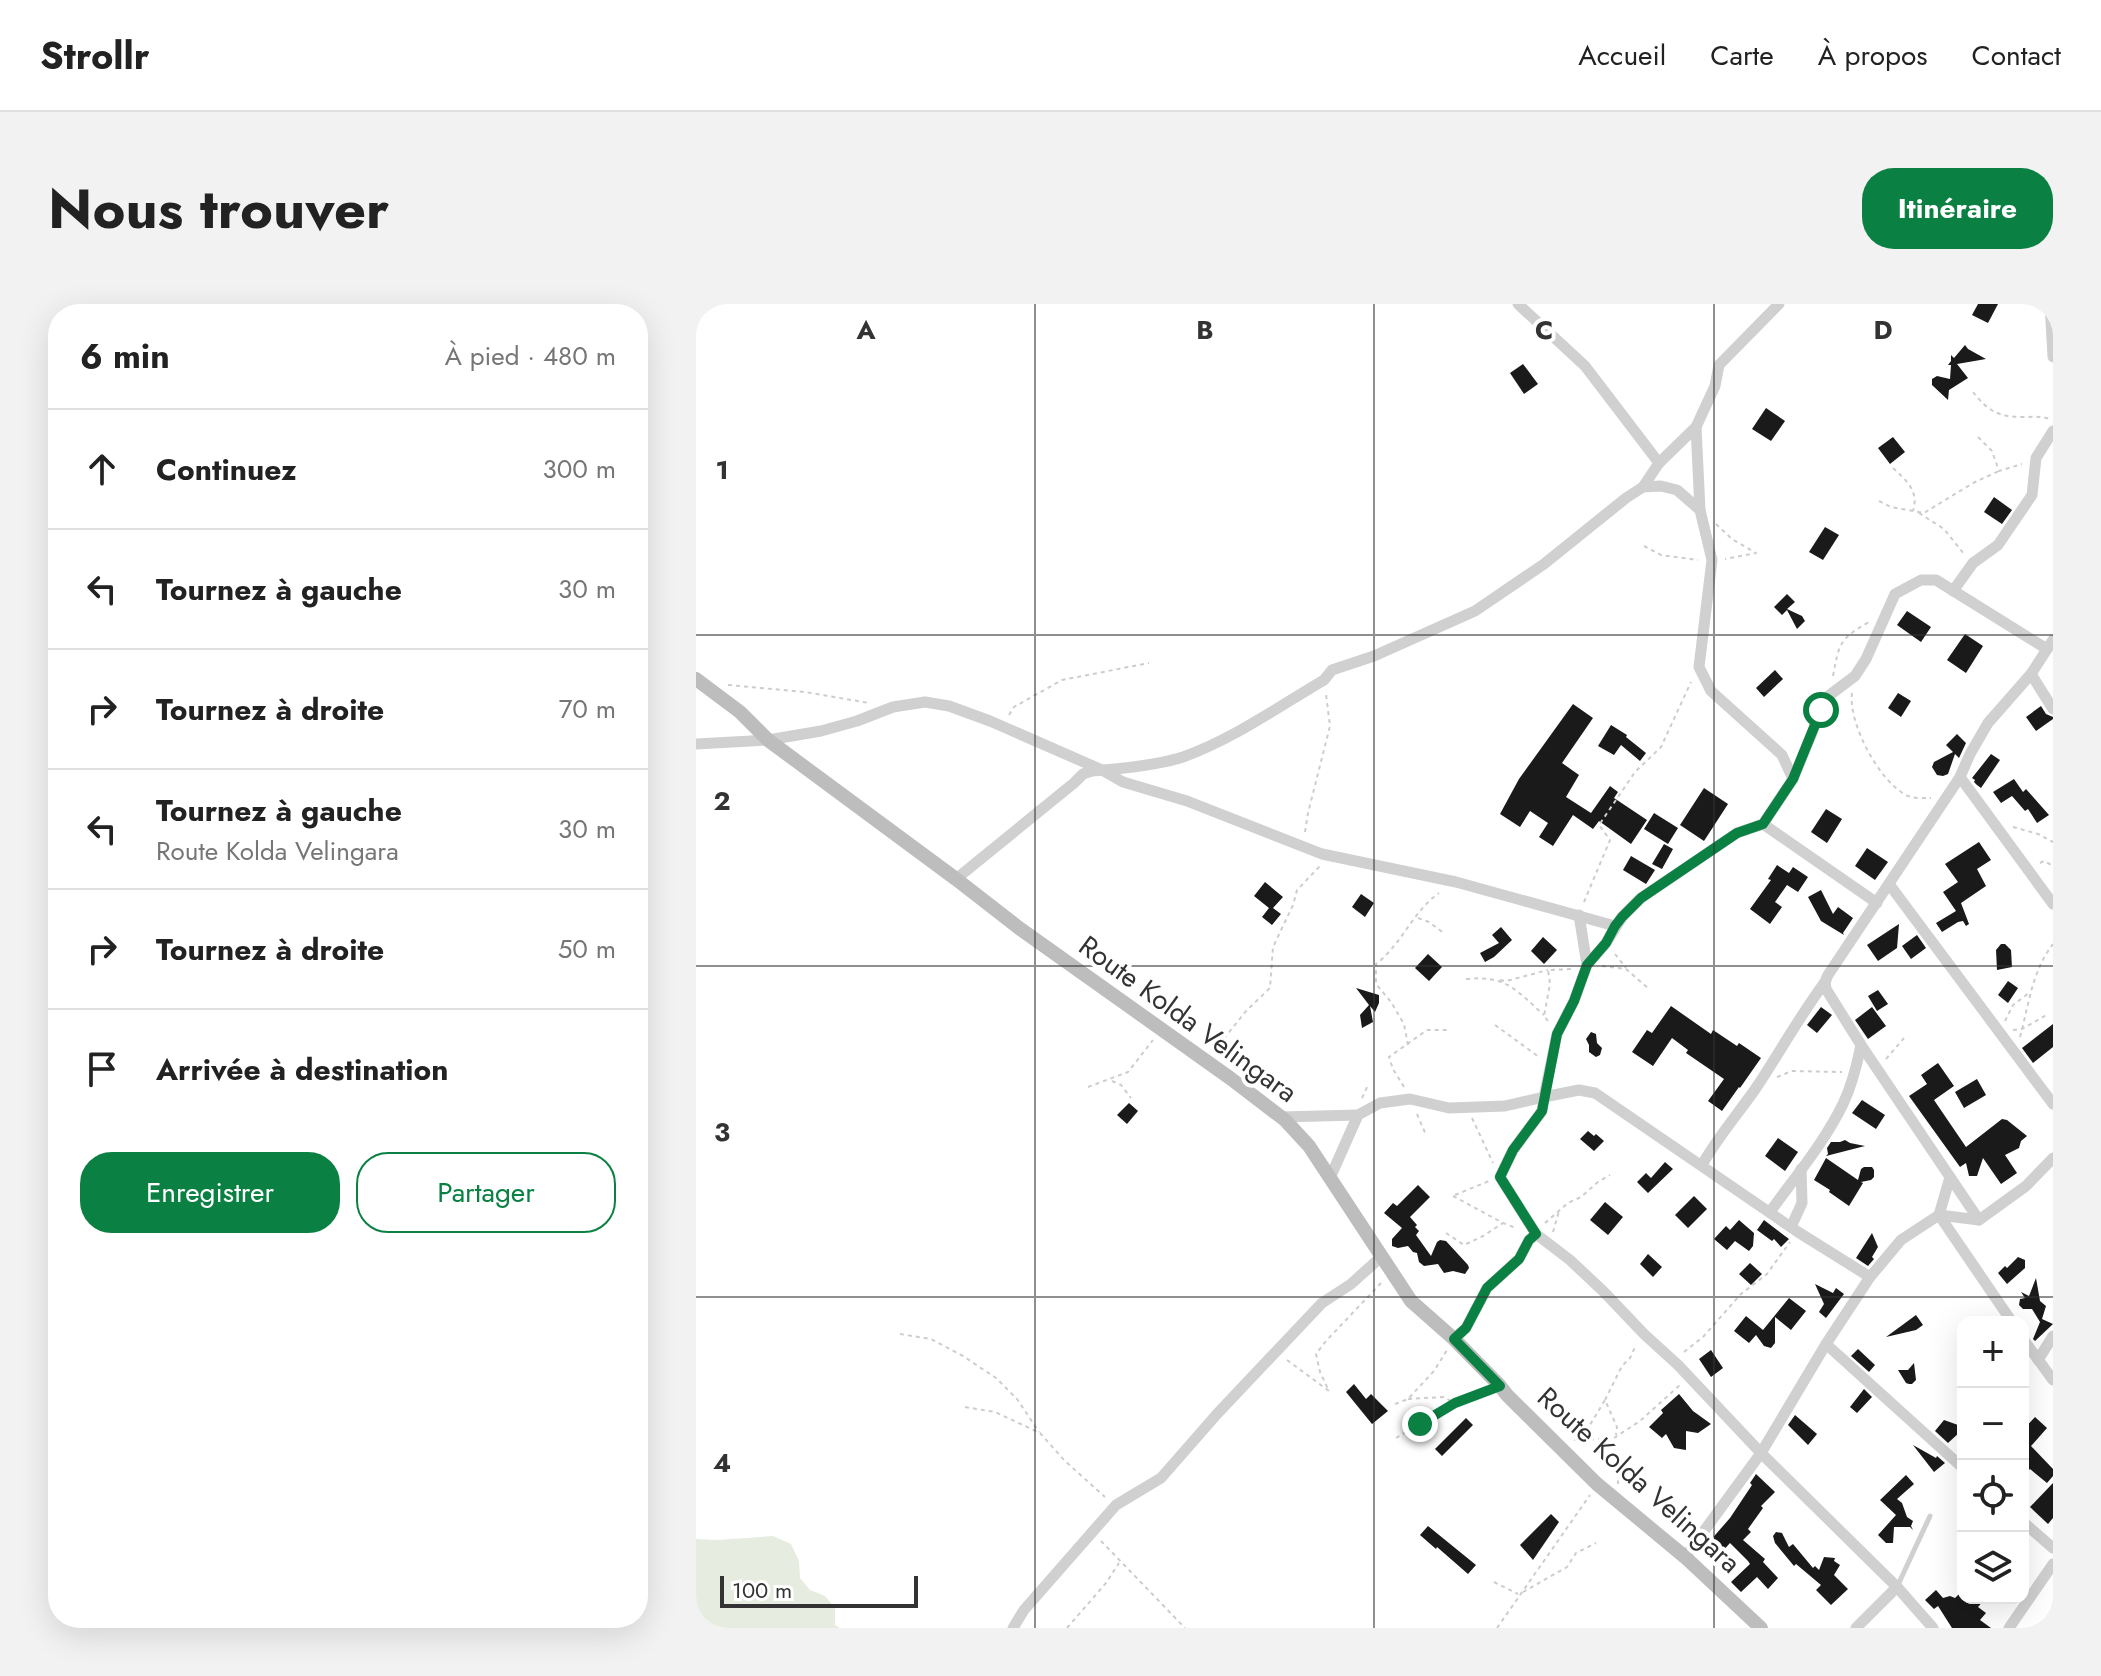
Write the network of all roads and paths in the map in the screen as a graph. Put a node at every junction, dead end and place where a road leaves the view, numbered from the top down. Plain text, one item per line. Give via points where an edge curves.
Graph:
1 (1518, 304) edge
2 (1779, 304) edge
3 (2050, 304) edge
4 (2053, 357) edge
5 (1973, 392) dead end
6 (2053, 421) edge
7 (1696, 427) junction
8 (2053, 431) edge
9 (1978, 437) dead end
10 (1659, 463) junction
11 (2035, 464) junction
12 (1893, 468) dead end
13 (1999, 471) junction
14 (1643, 487) junction
15 (1879, 501) dead end
16 (1700, 510) junction
17 (1913, 512) junction
18 (1918, 513) junction
19 (1973, 563) junction
20 (1953, 591) junction
21 (1886, 613) junction
22 (2050, 644) edge
23 (1149, 663) dead end
24 (1699, 667) junction
25 (2031, 674) junction
26 (1855, 676) junction
27 (696, 679) edge
28 (1324, 680) junction
29 (730, 685) dead end
30 (1827, 697) junction
31 (893, 707) junction
32 (2053, 709) edge
33 (1002, 727) junction
34 (768, 740) junction
35 (696, 744) edge
36 (1102, 770) junction
37 (1960, 777) junction
38 (1793, 779) junction
39 (1935, 798) dead end
40 (1993, 822) junction
41 (1763, 824) junction
42 (2053, 842) edge
43 (1303, 845) junction
44 (1330, 855) junction
45 (956, 879) junction
46 (1442, 879) junction
47 (1889, 884) junction
48 (1877, 903) junction
49 (2053, 904) edge
50 (1579, 915) junction
51 (1416, 918) junction
52 (1615, 926) junction
53 (1445, 934) dead end
54 (1606, 943) junction
55 (2053, 944) edge
56 (1587, 965) junction
57 (1626, 969) dead end
58 (1548, 970) dead end
59 (1495, 978) junction
60 (1466, 979) dead end
61 (1825, 982) junction
62 (2031, 992) junction
63 (2048, 1014) dead end
64 (1544, 1016) dead end
65 (1495, 1025) dead end
66 (2022, 1029) junction
67 (1160, 1030) junction
68 (1450, 1030) dead end
69 (2000, 1033) junction
70 (1904, 1038) dead end
71 (1408, 1045) junction
72 (1861, 1045) junction
73 (2015, 1053) junction
74 (1206, 1061) junction
75 (1550, 1064) junction
76 (1878, 1069) junction
77 (1854, 1073) junction
78 (1111, 1080) junction
79 (1758, 1085) junction
80 (1088, 1087) dead end
81 (1544, 1097) junction
82 (1131, 1098) dead end
83 (1410, 1099) junction
84 (2053, 1104) edge
85 (1358, 1115) junction
86 (1281, 1117) junction
87 (1472, 1118) dead end
88 (1426, 1135) dead end
89 (2053, 1158) edge
90 (1702, 1165) junction
91 (1801, 1169) junction
92 (1610, 1175) dead end
93 (1500, 1177) junction
94 (1950, 1177) junction
95 (1330, 1178) junction
96 (1560, 1210) junction
97 (1770, 1212) junction
98 (1939, 1215) junction
99 (1979, 1220) junction
100 (1503, 1223) junction
101 (1794, 1229) junction
102 (1446, 1233) dead end
103 (1536, 1234) junction
104 (1551, 1244) junction
105 (1381, 1257) junction
106 (1391, 1272) junction
107 (1870, 1277) junction
108 (2008, 1316) edge
109 (900, 1334) dead end
110 (1644, 1334) junction
111 (2053, 1336) edge
112 (1454, 1339) junction
113 (1282, 1344) junction
114 (1826, 1344) junction
115 (2029, 1347) edge
116 (2038, 1360) junction
117 (1678, 1365) junction
118 (1689, 1376) junction
119 (2053, 1380) edge
120 (1500, 1386) junction
121 (1408, 1399) junction
122 (1605, 1400) junction
123 (1455, 1403) junction
124 (1395, 1404) dead end
125 (965, 1407) dead end
126 (1040, 1433) junction
127 (1396, 1438) dead end
128 (1582, 1439) junction
129 (1612, 1439) junction
130 (1555, 1443) junction
131 (1761, 1453) junction
132 (1957, 1463) edge
133 (1597, 1484) junction
134 (1614, 1497) junction
135 (1116, 1505) junction
136 (1930, 1516) dead end
137 (2029, 1527) edge
138 (1092, 1532) junction
139 (1596, 1543) dead end
140 (2053, 1548) edge
141 (1685, 1557) junction
142 (1119, 1562) junction
143 (2053, 1564) edge
144 (1494, 1582) dead end
145 (1897, 1587) junction
146 (1519, 1595) junction
147 (1013, 1628) edge
148 (1067, 1628) edge
149 (1185, 1628) edge
150 (1497, 1628) edge
151 (1761, 1628) edge
152 (1856, 1628) edge
153 (1933, 1628) edge
154 (2009, 1628) edge

1 - 10 street via 1585,366
2 - 7 street via 1719,365
3 - 4 street
5 - 6 path via 1985,407 2000,414
7 - 10 street
7 - 16 street
8 - 11 street
9 - 13 path via 1992,451
10 - 14 street
11 - 13 path
11 - 19 street via 2032,495 1998,545
12 - 17 path via 1910,483
13 - 18 path
14 - 16 street via 1677,490
14 - 28 street via 1475,611 1332,670
15 - 17 path
16 - 24 street via 1712,560
17 - 18 path
18 - 19 path via 1944,529
19 - 20 street
20 - 21 street via 1936,580 1921,580 1895,594
20 - 22 street
21 - 26 street
21 - 30 path via 1843,640
22 - 25 street
23 - 33 path via 1062,680 1014,707
24 - 38 street via 1711,691 1782,755
24 - 50 path via 1661,747 1635,772 1599,825 1610,840
25 - 32 street
25 - 37 street via 1988,723
26 - 30 street
26 - 39 path via 1851,704 1875,766 1909,797
27 - 34 main road, Route Kolda Velingara
28 - 36 street via 1180,758
28 - 43 path via 1330,726
29 - 31 path
30 - 38 street
31 - 33 street via 925,702 949,706
31 - 34 street via 821,731
33 - 36 street
34 - 35 street
34 - 45 main road, Route Kolda Velingara
36 - 43 street
36 - 45 street via 1083,774
37 - 40 street
37 - 47 street
38 - 41 street
40 - 42 path
40 - 49 street
41 - 48 street
41 - 52 street via 1737,833 1641,898
43 - 44 street
44 - 46 street
44 - 74 path via 1297,890 1273,947 1270,988
45 - 67 main road, Route Kolda Velingara
46 - 50 street
46 - 51 path via 1440,893
47 - 48 street
47 - 69 street
48 - 61 street
50 - 52 street
50 - 56 street
51 - 53 path
51 - 71 path via 1376,964 1376,984 1404,1024
52 - 54 street
54 - 56 street
54 - 57 path
55 - 62 path
56 - 75 street
58 - 59 path via 1506,981
59 - 60 path
59 - 64 path
61 - 72 street
61 - 79 street
62 - 66 path
62 - 69 path via 2013,1005
63 - 66 path
65 - 75 path
66 - 69 path
66 - 73 path
67 - 74 main road, Route Kolda Velingara
67 - 78 path via 1128,1072
68 - 71 path via 1427,1030
69 - 73 street
70 - 76 path
71 - 83 path via 1389,1057
72 - 76 street
72 - 77 street
73 - 84 street
74 - 86 main road, Route Kolda Velingara
75 - 81 street
76 - 94 street
77 - 79 path via 1792,1071
77 - 91 street via 1842,1104
78 - 80 path
78 - 82 path
79 - 90 street
81 - 83 street via 1505,1106 1449,1108
81 - 90 street via 1579,1090 1595,1093
81 - 93 street via 1542,1111
83 - 85 street via 1380,1103
83 - 88 path
85 - 86 street
85 - 95 street
86 - 95 main road, Route Kolda Velingara
87 - 93 path
89 - 99 street via 2026,1186
90 - 97 street
91 - 97 street
91 - 101 street via 1802,1203
92 - 96 path
93 - 100 path via 1453,1196
93 - 103 street
94 - 98 street
94 - 99 street
95 - 105 main road, Route Kolda Velingara
96 - 103 path
96 - 104 path
97 - 101 street
98 - 99 street
98 - 107 street via 1901,1240
98 - 108 street
100 - 102 path via 1464,1245
100 - 103 path
101 - 107 street
101 - 117 path via 1767,1274 1682,1354
103 - 104 street
103 - 112 street via 1519,1259 1487,1288 1466,1328
104 - 110 street
105 - 106 main road, Route Kolda Velingara
105 - 113 street via 1322,1303
106 - 112 main road, Route Kolda Velingara via 1411,1301
106 - 113 path via 1316,1354 1329,1391 1286,1359
107 - 114 street
109 - 126 path via 931,1339 996,1378
110 - 117 street
110 - 122 path
111 - 116 street
112 - 120 main road, Route Kolda Velingara
112 - 121 path
113 - 135 street via 1161,1478
114 - 131 street
114 - 132 street
115 - 116 street
116 - 119 street
117 - 118 street
118 - 129 path
118 - 131 street
120 - 123 path
120 - 130 main road, Route Kolda Velingara
121 - 123 path via 1443,1397
121 - 124 path
122 - 128 path
122 - 129 path via 1617,1427
123 - 127 path
125 - 126 path via 995,1412
126 - 135 path
128 - 129 path
128 - 130 path
129 - 134 path via 1619,1481
130 - 133 main road, Route Kolda Velingara
131 - 141 street
131 - 145 street
133 - 134 main road, Route Kolda Velingara
133 - 146 path
134 - 141 main road, Route Kolda Velingara
135 - 138 street
136 - 145 lane
137 - 140 street
138 - 142 path
138 - 147 street
139 - 146 path
141 - 151 main road, Route Kolda Velingara
142 - 148 path
142 - 149 path
143 - 154 street
144 - 146 path
145 - 152 street
145 - 153 street
146 - 150 path

